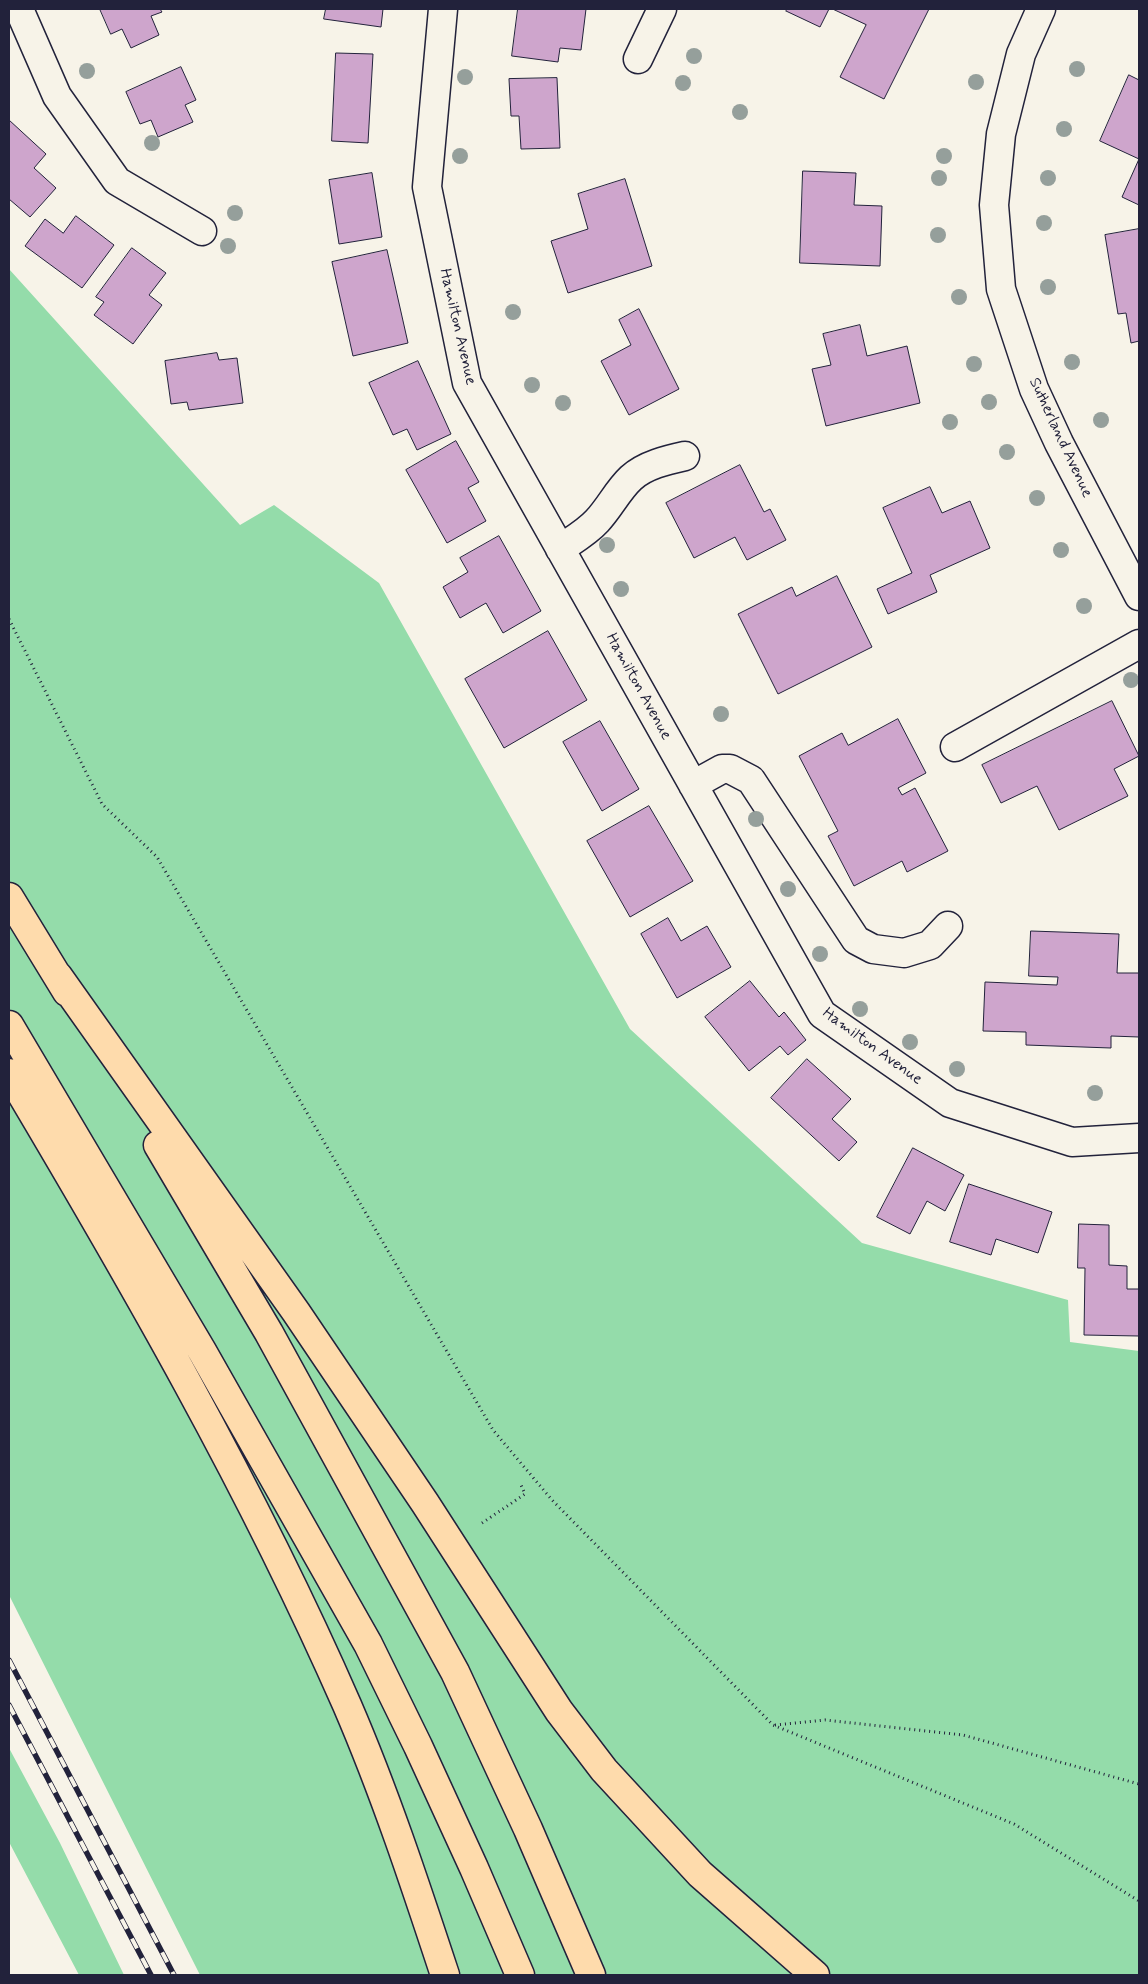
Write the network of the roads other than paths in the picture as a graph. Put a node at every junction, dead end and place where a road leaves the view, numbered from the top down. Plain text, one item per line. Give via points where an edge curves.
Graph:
1 (19, 9) edge
2 (443, 9) edge
3 (662, 9) edge
4 (1041, 9) edge
5 (638, 59) dead end
6 (202, 231) dead end
7 (685, 456) dead end
8 (560, 548) junction
9 (1139, 596) edge
10 (1139, 644) edge
11 (955, 747) dead end
12 (693, 785) junction
13 (9, 897) edge
14 (948, 926) dead end
15 (58, 976) junction
16 (9, 1025) edge
17 (9, 1073) edge
18 (1139, 1138) edge
19 (445, 1975) edge
20 (520, 1975) edge
21 (591, 1975) edge
22 (815, 1975) edge

1 - 6 street via 56,96 117,181
2 - 8 street, Hamilton Avenue via 427,187 467,383
3 - 5 street
4 - 9 street, Sutherland Avenue via 1021,54 1001,134 994,205 1002,290 1034,389 1059,444
7 - 8 street via 647,467 632,477 598,520
8 - 12 street, Hamilton Avenue
10 - 11 street
12 - 14 street via 722,769 730,769 751,780 856,940 873,949 904,953 930,945
12 - 18 street, Hamilton Avenue via 822,1014 950,1103 1072,1142
13 - 15 highway
15 - 21 highway via 269,1333 455,1672
15 - 22 highway via 296,1312 425,1503 559,1711 604,1770 700,1874
16 - 20 highway via 202,1351 368,1644 418,1746
17 - 19 highway via 158,1328 307,1618 380,1788

